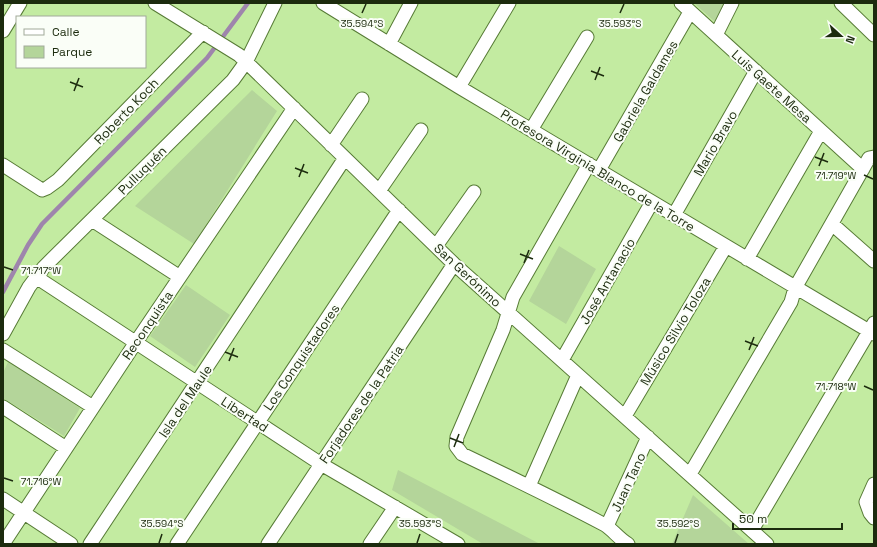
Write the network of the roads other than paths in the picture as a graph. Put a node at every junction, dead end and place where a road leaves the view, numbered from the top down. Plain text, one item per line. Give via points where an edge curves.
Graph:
1 (20, 3) edge
2 (155, 3) edge
3 (275, 3) edge
4 (323, 3) edge
5 (411, 3) edge
6 (509, 3) edge
7 (681, 3) edge
8 (732, 3) edge
9 (841, 3) edge
10 (168, 6) edge
11 (690, 12) junction
12 (3, 31) edge
13 (206, 34) junction
14 (716, 35) junction
15 (874, 35) edge
16 (587, 37) dead end
17 (389, 44) junction
18 (246, 62) junction
19 (756, 71) junction
20 (459, 87) junction
21 (362, 99) dead end
22 (294, 108) junction
23 (421, 130) dead end
24 (531, 130) junction
25 (821, 131) junction
26 (331, 145) junction
27 (874, 157) edge
28 (345, 158) junction
29 (3, 165) edge
30 (594, 167) junction
31 (863, 169) junction
32 (379, 191) junction
33 (474, 192) dead end
34 (652, 202) junction
35 (399, 210) junction
36 (674, 215) junction
37 (92, 220) junction
38 (832, 224) junction
39 (436, 246) junction
40 (726, 246) junction
41 (747, 259) junction
42 (874, 261) edge
43 (454, 264) junction
44 (36, 277) junction
45 (180, 277) junction
46 (795, 288) junction
47 (508, 312) junction
48 (872, 329) edge
49 (3, 334) edge
50 (136, 342) junction
51 (3, 350) edge
52 (562, 360) junction
53 (578, 375) junction
54 (197, 382) junction
55 (3, 407) edge
56 (93, 407) junction
57 (625, 416) junction
58 (258, 423) junction
59 (648, 437) junction
60 (66, 448) junction
61 (321, 464) junction
62 (690, 474) junction
63 (874, 484) edge
64 (529, 486) junction
65 (3, 499) edge
66 (395, 507) junction
67 (24, 513) junction
68 (874, 518) edge
69 (607, 526) junction
70 (752, 530) junction
71 (456, 543) edge
72 (3, 544) edge
73 (71, 544) edge
74 (90, 544) edge
75 (177, 544) edge
76 (268, 544) edge
77 (370, 544) edge
78 (628, 544) edge
79 (767, 544) edge

1 - 12 street
2 - 10 street, San Gerónimo
3 - 18 street, Pulluquén
4 - 17 street, Profesora Virginia Blanco de la Torre
5 - 17 street
6 - 20 street
7 - 11 street, Luis Gaete Mesa
8 - 14 street
9 - 15 street
10 - 13 street, San Gerónimo
11 - 14 street, Luis Gaete Mesa
11 - 30 street, Gabriela Galdames
13 - 18 street, San Gerónimo
13 - 29 street, Roberto Koch via 47,188 42,190
14 - 19 street, Luis Gaete Mesa
16 - 24 street
17 - 20 street, Profesora Virginia Blanco de la Torre
18 - 22 street, San Gerónimo
18 - 37 street, Pulluquén via 233,80
19 - 25 street, Luis Gaete Mesa
19 - 36 street, Mario Bravo
20 - 24 street, Profesora Virginia Blanco de la Torre
21 - 26 street
22 - 26 street, San Gerónimo
22 - 45 street, Reconquista
23 - 32 street
24 - 30 street, Profesora Virginia Blanco de la Torre
25 - 31 street, Luis Gaete Mesa
25 - 41 street
26 - 28 street, San Gerónimo
27 - 31 street via 869,158
28 - 32 street, San Gerónimo
28 - 54 street, Isla del Maule
30 - 34 street, Profesora Virginia Blanco de la Torre
30 - 47 street, Gabriela Galdames via 513,297
31 - 38 street
32 - 35 street, San Gerónimo
33 - 39 street
34 - 36 street, Profesora Virginia Blanco de la Torre
34 - 52 street, José Antanacio
35 - 39 street, San Gerónimo
35 - 58 street, Los Conquistadores
36 - 40 street, Profesora Virginia Blanco de la Torre
37 - 44 street, Pulluquén
37 - 45 street
38 - 42 street
38 - 46 street
39 - 43 street, San Gerónimo
40 - 41 street, Profesora Virginia Blanco de la Torre
40 - 57 street, Músico Silvio Toloza
41 - 46 street, Profesora Virginia Blanco de la Torre
43 - 47 street, San Gerónimo
43 - 61 street, Forjadores de la Patria
44 - 49 street, Pulluquén via 22,297
44 - 50 street, Libertad
45 - 50 street, Reconquista
46 - 48 street, Profesora Virginia Blanco de la Torre
46 - 62 street via 791,302
47 - 52 street, San Gerónimo
47 - 64 street, Gabriela Galdames via 503,330 457,437 456,446 462,454
48 - 70 street
50 - 54 street, Libertad
50 - 56 street, Reconquista
51 - 56 street
52 - 53 street, San Gerónimo
53 - 57 street, San Gerónimo
53 - 64 street
54 - 58 street, Libertad
54 - 74 street, Isla del Maule
55 - 60 street
56 - 60 street, Reconquista
57 - 59 street, San Gerónimo
58 - 61 street, Libertad
58 - 75 street, Los Conquistadores
59 - 62 street, San Gerónimo
59 - 69 street, Juan Tano
60 - 67 street, Reconquista
61 - 66 street, Libertad
61 - 76 street, Forjadores de la Patria
62 - 70 street, San Gerónimo
63 - 68 street via 866,502
64 - 69 street
65 - 67 street
66 - 71 street, Libertad
66 - 77 street
67 - 72 street, Reconquista
67 - 73 street
69 - 78 street
70 - 79 street, San Gerónimo

